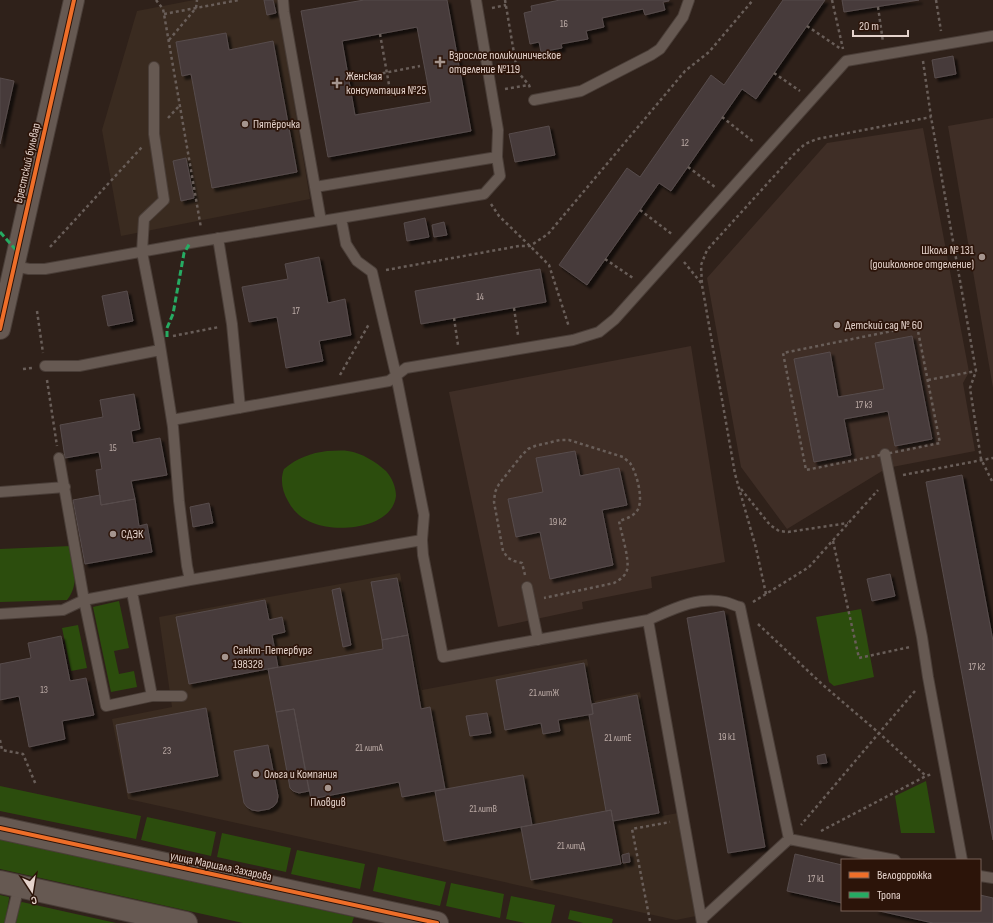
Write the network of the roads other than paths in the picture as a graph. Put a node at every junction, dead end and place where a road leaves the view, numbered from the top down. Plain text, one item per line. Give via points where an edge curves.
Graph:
1 (74, 0) edge
2 (284, 0) edge
3 (476, 0) edge
4 (689, 0) edge
5 (993, 36) edge
6 (154, 67) dead end
7 (534, 100) road end
8 (497, 157) junction
9 (315, 187) junction
10 (341, 218) junction
11 (321, 221) junction
12 (218, 238) junction
13 (142, 252) junction
14 (14, 266) junction
15 (0, 330) edge
16 (160, 350) junction
17 (45, 366) road end
18 (396, 375) junction
19 (240, 408) junction
20 (172, 420) junction
21 (885, 454) road end
22 (60, 458) road end
23 (64, 487) junction
24 (0, 492) edge
25 (422, 540) junction
26 (190, 580) junction
27 (527, 587) road end
28 (132, 592) junction
29 (84, 600) junction
30 (0, 614) edge
31 (648, 620) junction
32 (538, 640) junction
33 (152, 696) junction
34 (182, 696) dead end
35 (0, 828) edge
36 (789, 839) junction
37 (890, 859) edge
38 (962, 859) edge
39 (981, 876) edge
40 (993, 878) edge
41 (9, 884) edge
42 (702, 921) edge
43 (10, 923) edge
44 (186, 923) edge
45 (437, 923) edge

1 - 14 street, Брестский бульвар
2 - 9 lane
3 - 8 lane via 498,130
4 - 7 lane via 683,17 660,49 651,55 581,91
5 - 18 lane via 846,61 615,319 599,332 573,340 406,368
6 - 13 lane via 154,134 164,200 144,219
8 - 9 lane
8 - 10 lane via 500,176 484,194
9 - 11 lane
10 - 11 lane
10 - 18 lane via 346,244 357,262 372,272
11 - 12 lane
12 - 13 lane
12 - 19 lane via 232,324
13 - 14 lane via 45,269
13 - 16 lane
14 - 15 street, Брестский бульвар
16 - 17 lane via 79,366
16 - 20 lane
18 - 19 lane via 388,381
18 - 25 lane via 424,516
19 - 20 lane
20 - 26 lane
21 - 38 lane
22 - 23 lane
23 - 24 lane
23 - 29 lane
25 - 26 lane
25 - 32 lane via 443,657
26 - 28 lane
27 - 32 lane
28 - 29 lane
28 - 33 lane
29 - 30 lane via 63,610
29 - 33 lane via 106,706
31 - 32 lane
31 - 36 lane via 680,606 704,600 726,602 740,607
31 - 42 lane
33 - 34 lane
35 - 45 street, улица Маршала Захарова
36 - 37 lane
36 - 42 lane
39 - 40 lane
41 - 43 lane
41 - 44 street

